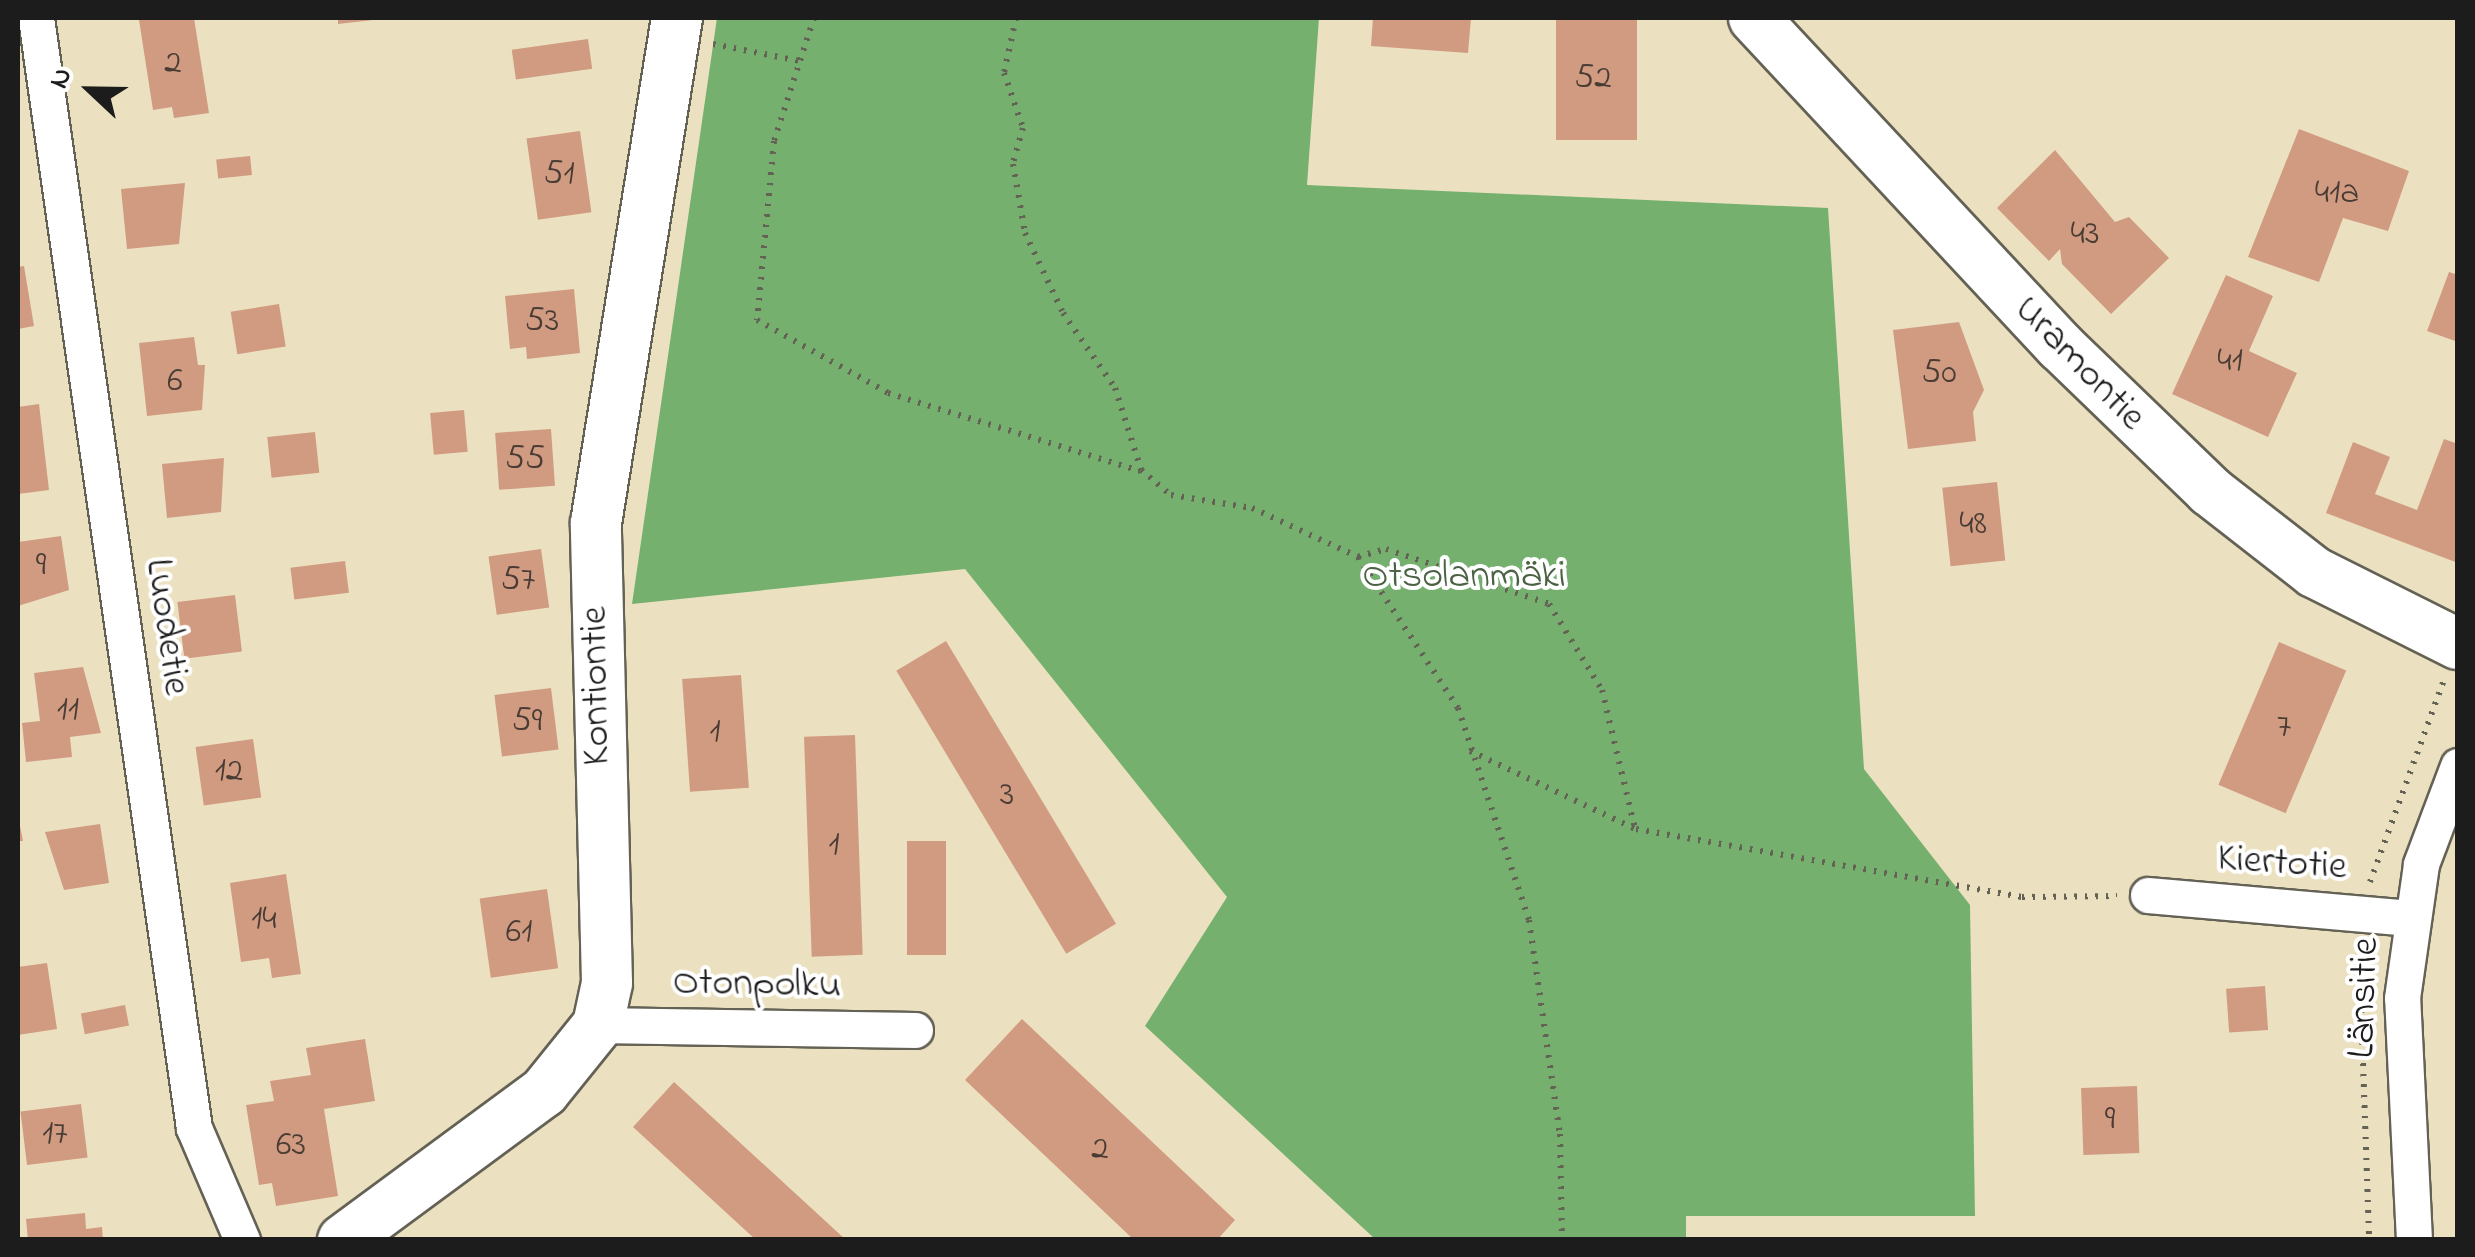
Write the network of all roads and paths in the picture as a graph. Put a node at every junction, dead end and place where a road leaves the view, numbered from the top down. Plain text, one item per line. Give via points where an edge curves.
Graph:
1 (36, 18) edge
2 (814, 18) edge
3 (1016, 18) edge
4 (1754, 18) edge
5 (690, 30) edge
6 (800, 61) junction
7 (1145, 473) junction
8 (1358, 557) junction
9 (2458, 644) edge
10 (1470, 751) junction
11 (2458, 766) edge
12 (1636, 829) junction
13 (2148, 896) joint
14 (2410, 918) junction
15 (598, 1025) junction
16 (915, 1030) dead end
17 (242, 1240) edge
18 (343, 1240) edge
19 (1562, 1240) edge
20 (2414, 1240) edge

1 - 17 street, Luodetie via 194,1128
2 - 6 path
3 - 7 path via 1004,72 1023,128 1013,164 1025,233 1063,314 1115,388
4 - 9 street, Uramontie via 2210,492 2314,572
5 - 6 path
5 - 15 street, Kontiontie via 596,524 607,983
6 - 7 path via 774,141 757,320 888,393
7 - 8 path via 1171,495 1252,508
8 - 10 path via 1458,708
8 - 12 path via 1386,549 1549,604 1602,690
10 - 12 path
10 - 19 path via 1529,920 1560,1134
11 - 14 street, Länsitie
12 - 13 path via 2022,897
13 - 14 street, Kiertotie
14 - 20 street, Länsitie via 2402,998
15 - 16 street, Otonpolku
15 - 18 street, Kontiontie via 544,1092

